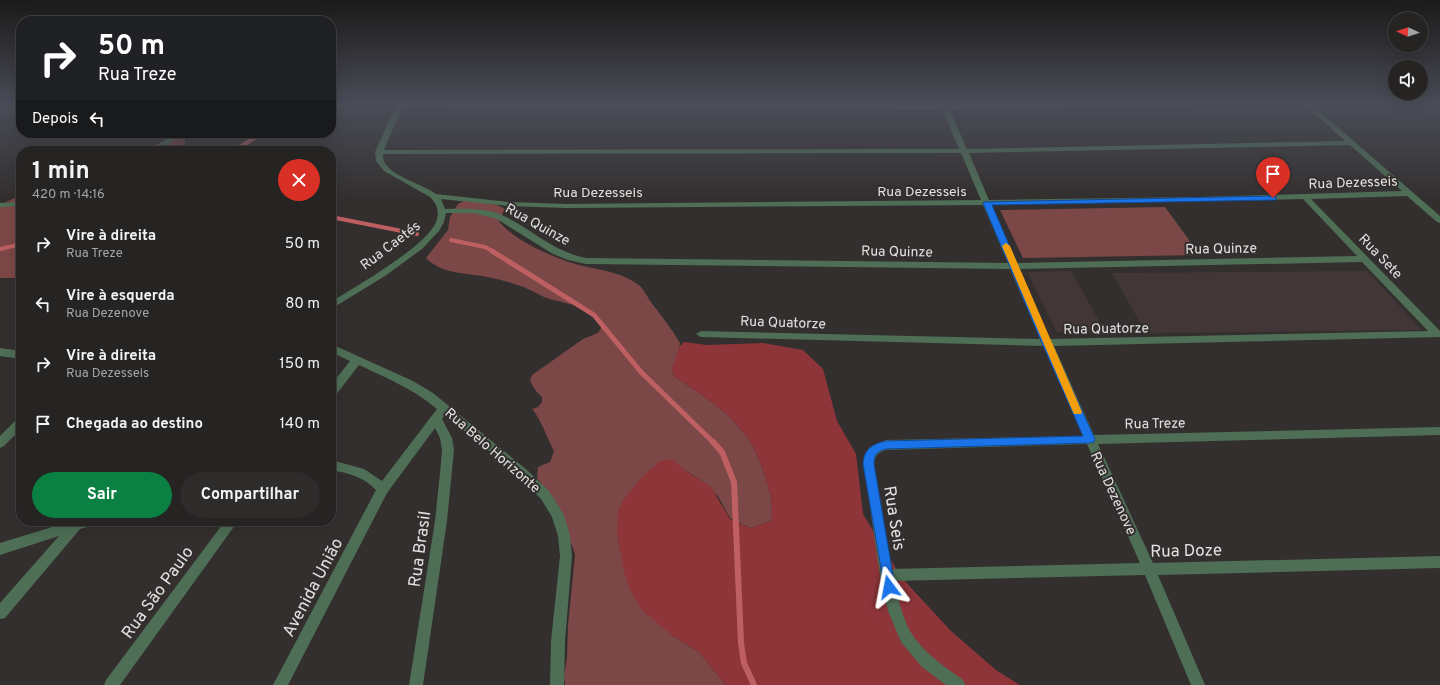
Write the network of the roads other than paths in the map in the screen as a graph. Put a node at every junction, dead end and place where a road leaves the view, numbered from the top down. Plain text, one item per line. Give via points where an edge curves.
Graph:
1 (386, 135) edge
2 (957, 135) edge
3 (1343, 135) edge
4 (172, 138) edge
5 (1352, 143) junction
6 (161, 146) edge
7 (964, 151) junction
8 (379, 152) junction
9 (1410, 193) junction
10 (435, 196) junction
11 (1305, 197) junction
12 (987, 203) junction
13 (16, 204) edge
14 (0, 205) edge
15 (443, 211) junction
16 (1440, 220) edge
17 (1364, 259) junction
18 (1014, 266) junction
19 (336, 303) edge
20 (701, 334) dead end
21 (1439, 334) edge
22 (1047, 343) junction
23 (336, 350) edge
24 (0, 352) edge
25 (16, 354) edge
26 (357, 360) junction
27 (336, 387) edge
28 (444, 408) junction
29 (436, 419) junction
30 (16, 427) edge
31 (1440, 431) edge
32 (1090, 439) junction
33 (0, 443) edge
34 (872, 451) joint
35 (336, 466) edge
36 (383, 489) junction
37 (70, 526) edge
38 (78, 526) edge
39 (228, 526) edge
40 (0, 549) edge
41 (1440, 562) edge
42 (1149, 569) junction
43 (886, 575) junction
44 (0, 614) edge
45 (111, 685) edge
46 (280, 685) edge
47 (416, 685) edge
48 (557, 685) edge
49 (958, 685) edge
50 (1198, 685) edge

1 - 8 street
2 - 7 street, Rua Dezenove
3 - 5 street
4 - 6 street
5 - 7 street
5 - 9 street
7 - 8 street
7 - 12 street, Rua Dezenove
8 - 10 street via 381,165 387,170
9 - 11 street, Rua Dezesseis
9 - 16 street
10 - 12 street, Rua Dezesseis via 543,205
10 - 15 street
11 - 12 street, Rua Dezesseis
11 - 17 street, Rua Sete
12 - 18 street, Rua Dezenove
13 - 14 street
15 - 18 street, Rua Quinze via 473,211 500,217 556,252 586,261
15 - 19 street, Rua Caetés via 441,220 430,237
17 - 18 street, Rua Quinze
17 - 21 street, Rua Sete
18 - 22 street, Rua Dezenove
20 - 22 street, Rua Quatorze
21 - 22 street, Rua Quatorze
22 - 32 street, Rua Dezenove
23 - 26 street, Rua Belo Horizonte
24 - 25 street
26 - 27 street
26 - 28 street, Rua Belo Horizonte via 409,384
28 - 29 street, Avenida União
28 - 48 street, Rua Belo Horizonte via 523,473 546,495 558,515 566,556 558,641
29 - 36 street, Avenida União
29 - 47 street, Rua Brasil via 446,438 448,450 441,521
30 - 33 street
31 - 32 street, Rua Treze
32 - 34 street, Rua Treze via 886,445
32 - 42 street, Rua Dezenove
34 - 43 street, Rua Seis via 868,464
35 - 36 street via 363,473
36 - 46 street, Avenida União
37 - 40 street
38 - 44 street
39 - 45 street, Rua São Paulo
41 - 42 street, Rua Doze
42 - 43 street, Rua Doze
42 - 50 street, Rua Dezenove
43 - 49 street, Rua Seis via 895,611 906,637 927,662

